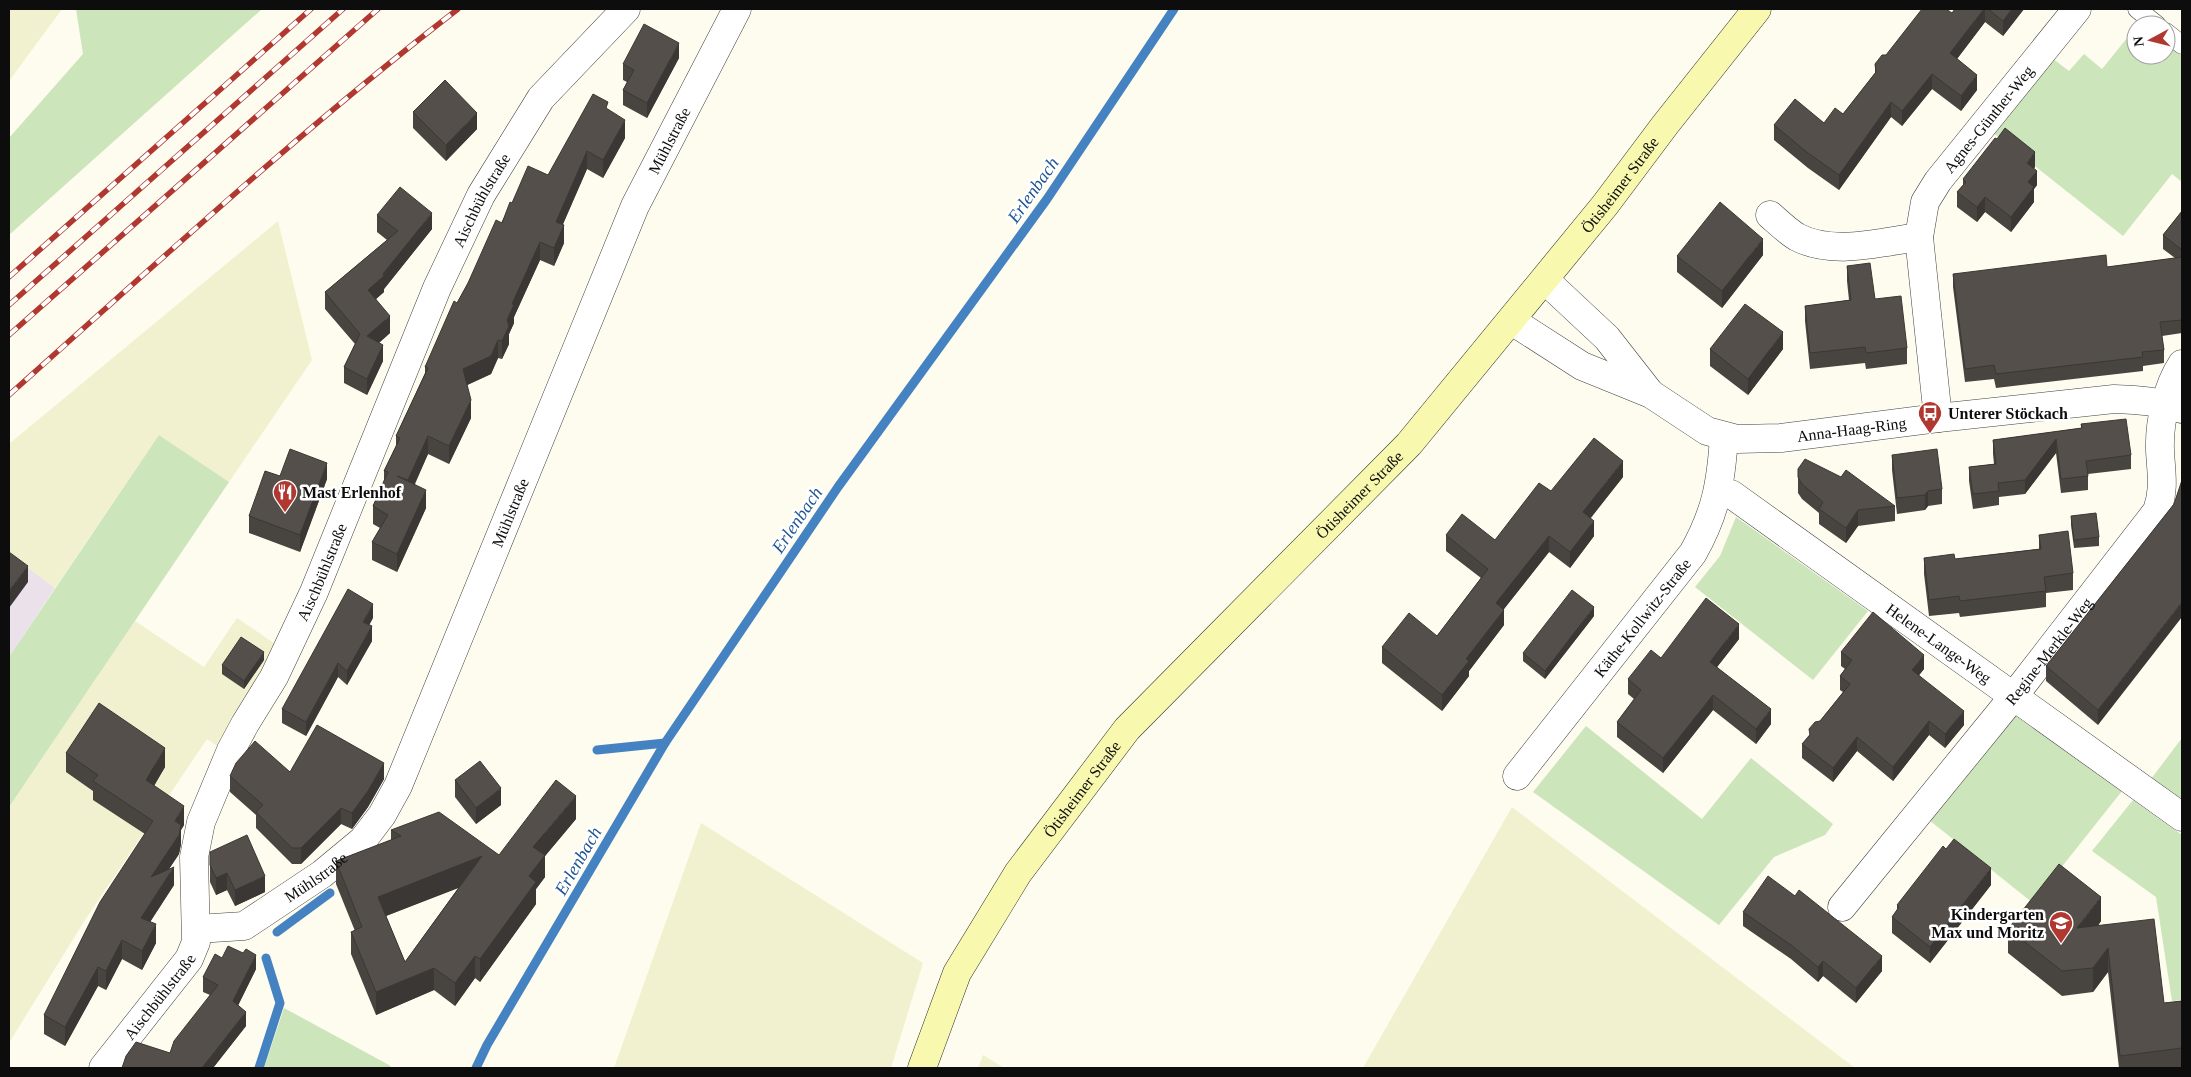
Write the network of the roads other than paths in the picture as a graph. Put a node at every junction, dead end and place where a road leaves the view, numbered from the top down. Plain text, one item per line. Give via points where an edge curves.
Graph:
1 (626, 9) edge
2 (737, 9) edge
3 (1757, 9) edge
4 (2077, 9) edge
5 (1770, 215) dead end
6 (1919, 237) junction
7 (1545, 280) junction
8 (1512, 321) junction
9 (2182, 364) edge
10 (1651, 394) junction
11 (2174, 406) edge
12 (1938, 418) junction
13 (1724, 437) junction
14 (1718, 492) junction
15 (2014, 697) junction
16 (1517, 776) dead end
17 (2182, 817) edge
18 (1842, 907) dead end
19 (197, 929) junction
20 (103, 1068) edge
21 (922, 1068) edge

1 - 19 street, Aischbühlstraße via 540,98 481,195 458,242 314,592 274,677 231,750 201,822 194,857
2 - 19 street, Mühlstraße via 635,206 398,786 382,815 363,840 322,874 244,926
3 - 7 main road, Ötisheimer Straße
4 - 6 street, Agnes-Günther-Weg via 1938,181 1925,202
5 - 6 street via 1796,236 1818,245 1842,247
6 - 12 street, Agnes-Günther-Weg
7 - 8 main road, Ötisheimer Straße
7 - 10 street, Anna-Haag-Ring via 1607,338
8 - 10 street, Anna-Haag-Ring via 1582,366
8 - 21 main road, Ötisheimer Straße via 1410,444 1127,729 1018,872 957,973
9 - 11 street, Regine-Merkle-Weg via 2175,375
10 - 13 street, Anna-Haag-Ring via 1684,418
11 - 12 street, Anna-Haag-Ring via 2114,399
11 - 15 street, Regine-Merkle-Weg via 2161,427 2163,494 2157,511
12 - 13 street, Anna-Haag-Ring via 1782,438 1751,440
13 - 14 street, Käthe-Kollwitz-Straße
14 - 15 street, Helene-Lange-Weg via 1730,494
14 - 16 street, Käthe-Kollwitz-Straße via 1707,528 1694,553
15 - 17 street, Helene-Lange-Weg
15 - 18 street, Regine-Merkle-Weg
19 - 20 street, Aischbühlstraße via 189,959

